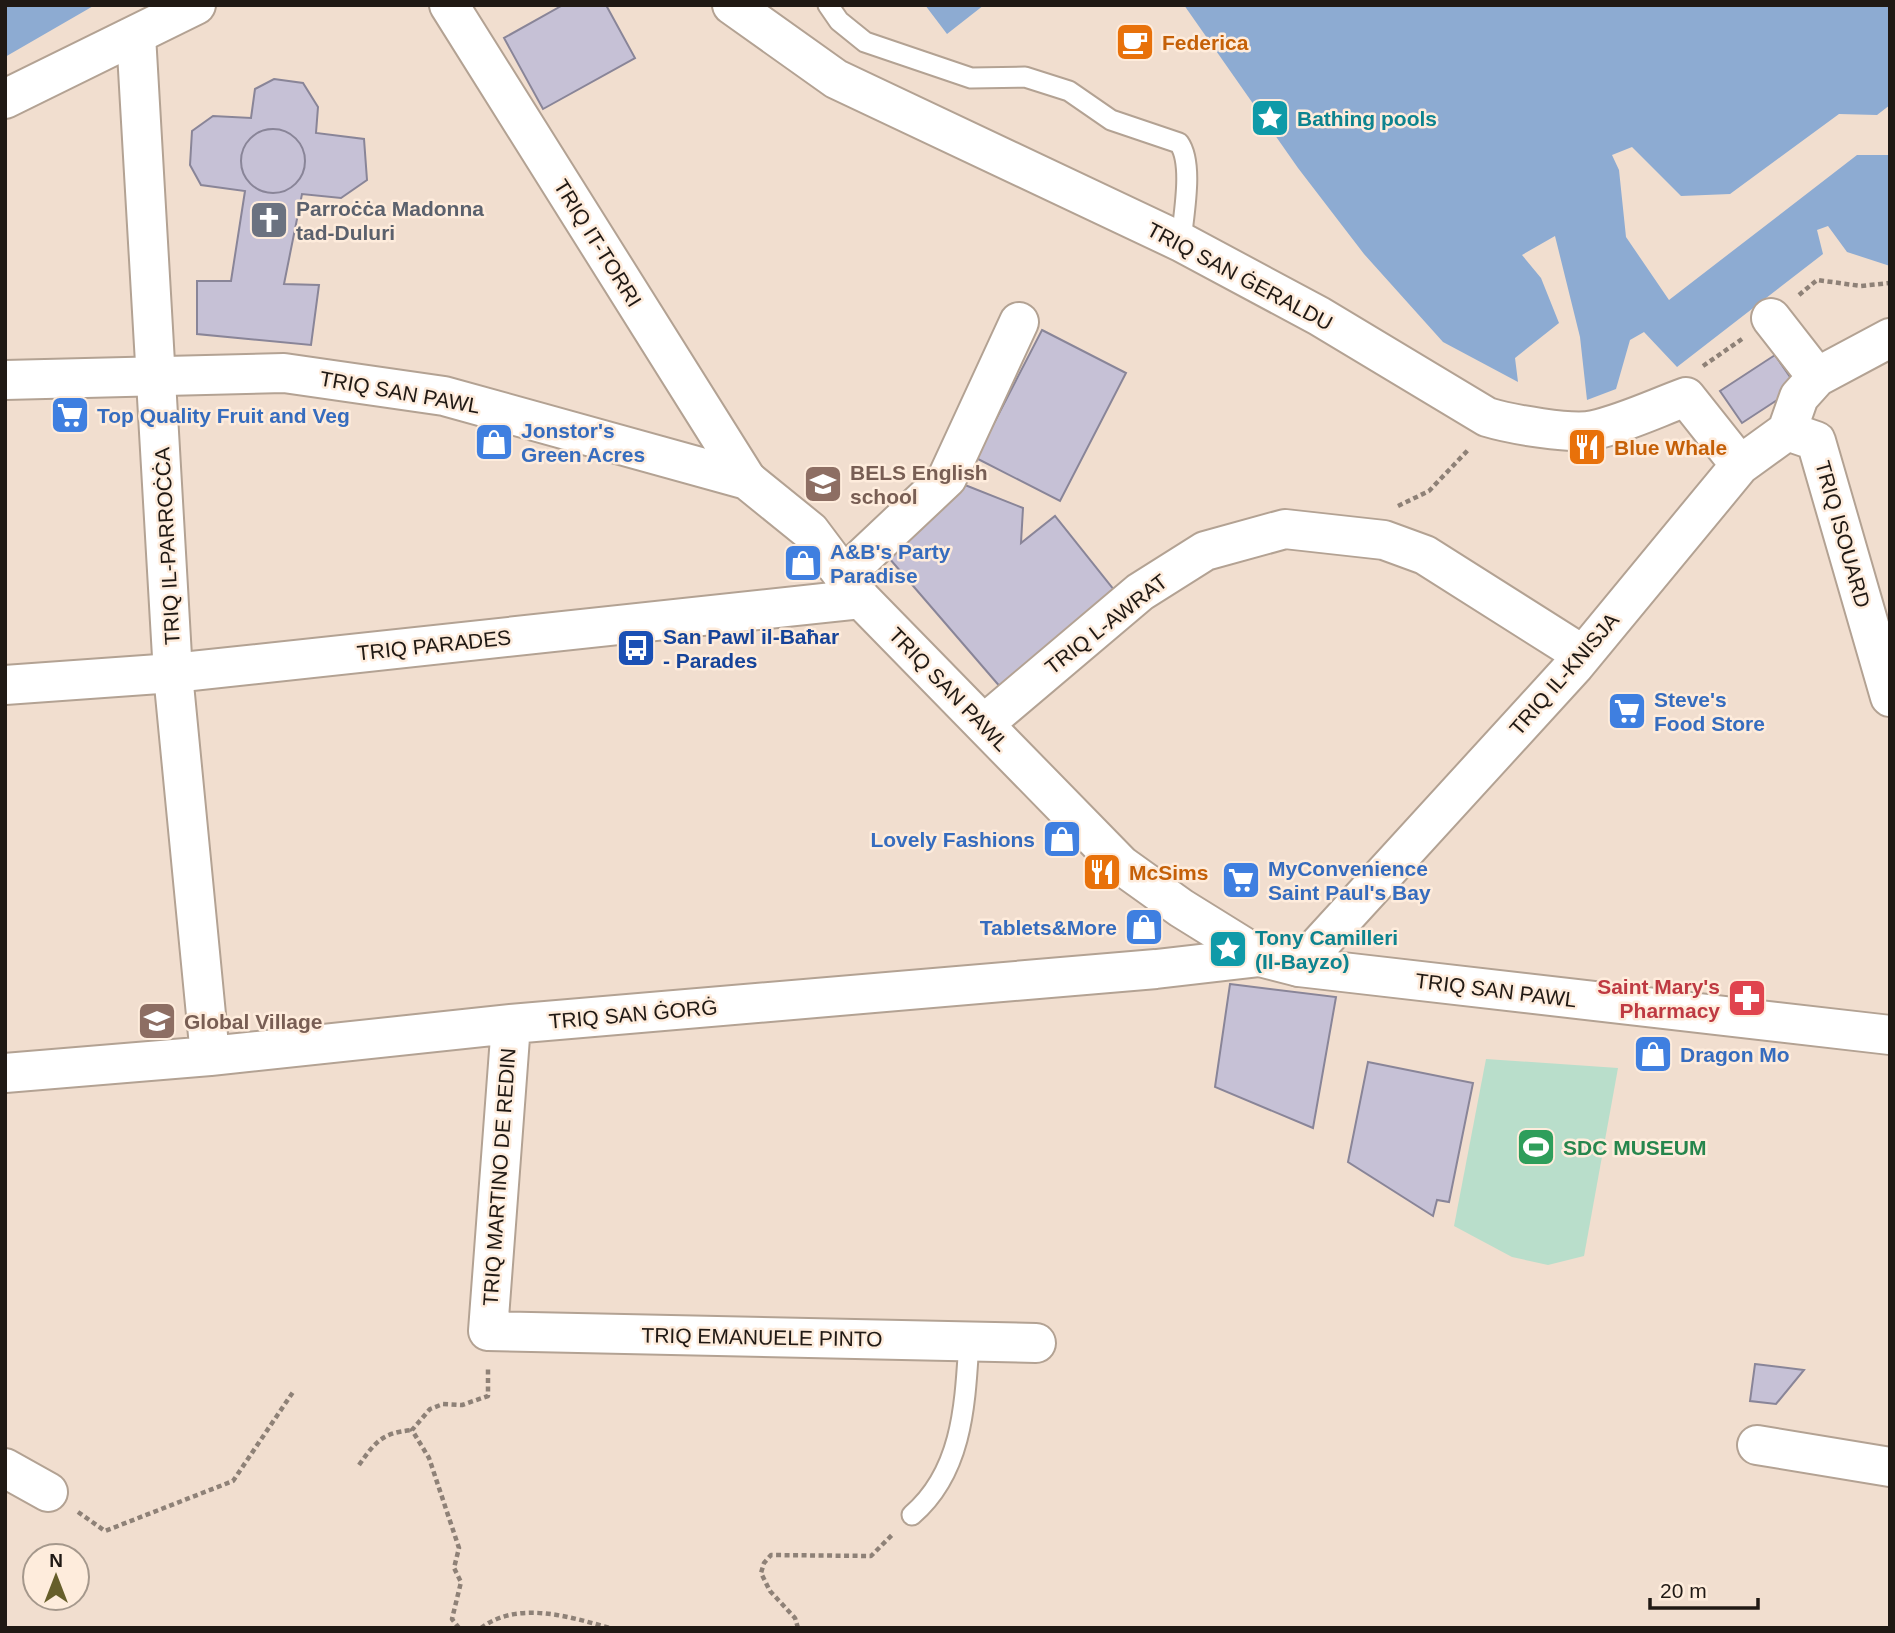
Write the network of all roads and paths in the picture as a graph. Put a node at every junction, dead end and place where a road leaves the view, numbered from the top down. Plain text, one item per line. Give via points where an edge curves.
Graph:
1 (195, 5) edge
2 (449, 5) edge
3 (732, 5) edge
4 (828, 5) edge
5 (136, 35) junction
6 (5, 99) edge
7 (1181, 243) junction
8 (1771, 318) dead end
9 (1019, 322) dead end
10 (1890, 338) edge
11 (158, 376) junction
12 (1817, 377) junction
13 (5, 380) edge
14 (1503, 422) junction
15 (1787, 431) junction
16 (1740, 465) junction
17 (747, 480) junction
18 (1395, 508) dead end
19 (852, 587) junction
20 (1583, 655) junction
21 (173, 673) junction
22 (5, 685) edge
23 (1890, 697) edge
24 (984, 724) junction
25 (1260, 957) junction
26 (1299, 967) junction
27 (511, 1024) junction
28 (1890, 1035) edge
29 (210, 1056) junction
30 (5, 1073) edge
31 (488, 1331) junction
32 (969, 1341) junction
33 (1036, 1343) dead end
34 (293, 1392) dead end
35 (412, 1430) junction
36 (1757, 1445) dead end
37 (359, 1465) dead end
38 (1890, 1467) edge
39 (5, 1468) edge
40 (48, 1492) joint
41 (912, 1515) joint
42 (459, 1628) edge
43 (481, 1628) edge
44 (610, 1628) edge
45 (799, 1628) edge

1 - 5 street
2 - 17 street, TRIQ IT-TORRI
3 - 7 street, TRIQ SAN ĠERALDU via 836,79
4 - 7 lane via 839,22 865,43 971,78 1025,77 1069,91 1111,120 1179,143 1186,159
5 - 6 street
5 - 11 street, TRIQ IL-PARROĊĊA
7 - 14 street, TRIQ SAN ĠERALDU
8 - 12 street
9 - 19 street via 947,478
10 - 12 street
11 - 13 street, TRIQ SAN PAWL
11 - 17 street, TRIQ SAN PAWL via 284,373 444,396
11 - 21 street, TRIQ IL-PARROĊĊA
12 - 15 street via 1800,397
14 - 16 street, TRIQ SAN ĠERALDU via 1592,430 1686,397
14 - 18 path via 1482,436 1429,491
15 - 16 street, TRIQ IL-KNISJA
15 - 23 street, TRIQ ISOUARD via 1816,441
16 - 20 street, TRIQ IL-KNISJA
17 - 19 street, TRIQ SAN PAWL via 810,531
19 - 21 street, TRIQ PARADES
19 - 24 street, TRIQ SAN PAWL
20 - 24 street, TRIQ L-AWRAT via 1425,555 1384,540 1285,529 1205,551 1140,592
20 - 26 street, TRIQ IL-KNISJA
21 - 22 street, TRIQ PARADES
21 - 29 street, TRIQ IL-PARROĊĊA
24 - 25 street, TRIQ SAN PAWL via 1121,865
25 - 26 street, TRIQ SAN PAWL
25 - 27 street, TRIQ SAN ĠORĠ
26 - 28 street, TRIQ SAN PAWL
27 - 29 street, TRIQ SAN ĠORĠ
27 - 31 street, TRIQ MARTINO DE REDIN
29 - 30 street, TRIQ SAN ĠORĠ
31 - 32 street, TRIQ EMANUELE PINTO
31 - 35 path via 488,1396 430,1409
32 - 33 street, TRIQ EMANUELE PINTO
32 - 41 lane via 964,1414 948,1466 930,1499
34 - 40 path via 233,1481 105,1531
35 - 37 path via 376,1440
35 - 42 path via 429,1458 459,1548 454,1568 461,1582 452,1619
36 - 38 street
39 - 40 street
41 - 45 path via 871,1556 771,1555 761,1573
43 - 44 path via 517,1614 558,1614

